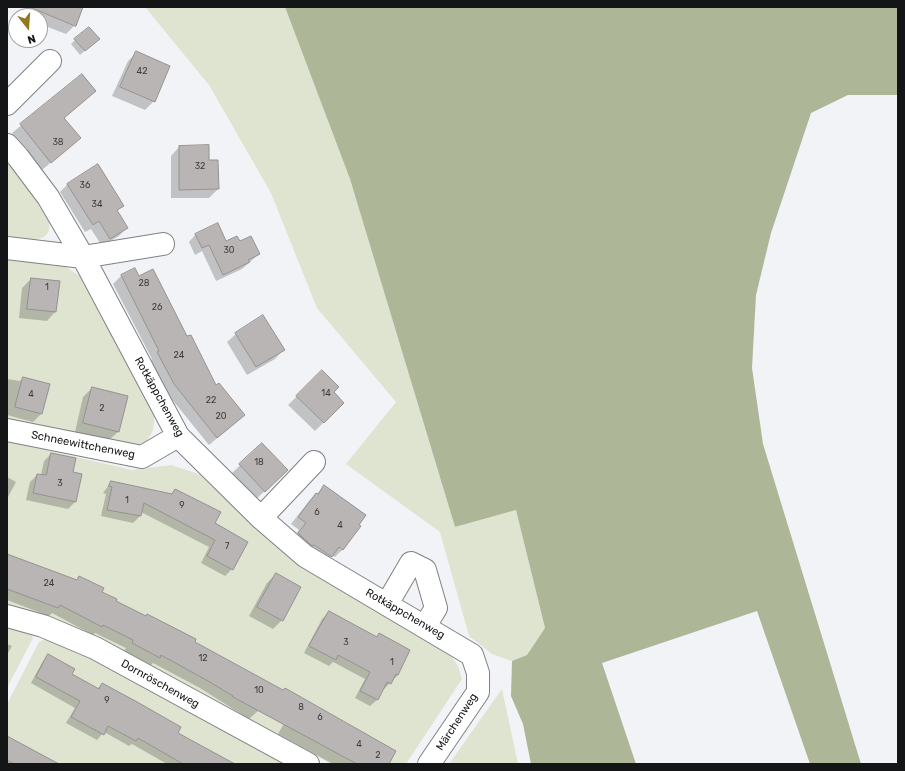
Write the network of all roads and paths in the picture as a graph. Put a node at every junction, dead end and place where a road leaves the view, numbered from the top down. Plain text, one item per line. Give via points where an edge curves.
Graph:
1 (50, 61) dead end
2 (7, 104) edge
3 (7, 145) edge
4 (163, 244) dead end
5 (7, 248) edge
6 (83, 257) junction
7 (7, 430) edge
8 (178, 436) junction
9 (314, 462) dead end
10 (261, 518) junction
11 (387, 604) junction
12 (7, 616) edge
13 (425, 626) junction
14 (472, 655) joint
15 (308, 764) edge
16 (429, 764) edge

1 - 2 street
3 - 6 street, Rotkäppchenweg via 48,197
4 - 6 street
5 - 6 street
6 - 8 street, Rotkäppchenweg
7 - 8 street, Schneewittchenweg via 142,457
8 - 10 street, Rotkäppchenweg
9 - 10 street
10 - 11 street, Rotkäppchenweg via 305,556
11 - 13 street, Rotkäppchenweg
11 - 13 street via 411,563 425,570 436,608
12 - 15 street, Dornröschenweg via 43,626 95,648
13 - 14 street, Rotkäppchenweg
14 - 16 street, Märchenweg via 478,673 478,692

